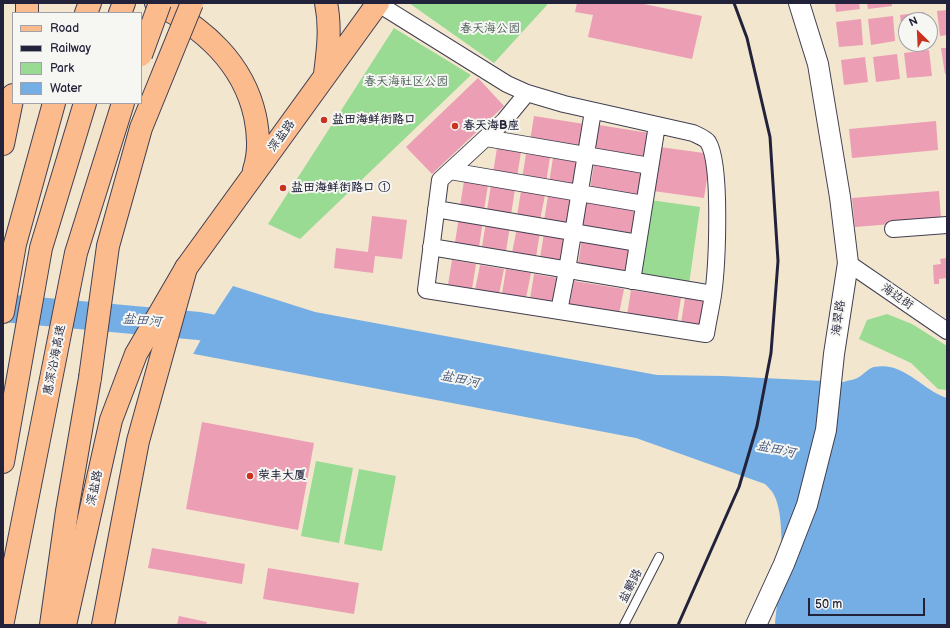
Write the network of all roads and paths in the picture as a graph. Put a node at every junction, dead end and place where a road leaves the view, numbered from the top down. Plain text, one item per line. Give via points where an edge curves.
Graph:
1 (89, 3) edge
2 (156, 3) edge
3 (160, 3) edge
4 (192, 3) edge
5 (326, 3) edge
6 (378, 3) edge
7 (799, 3) edge
8 (75, 12) edge
9 (142, 52) edge
10 (325, 75) junction
11 (527, 94) junction
12 (12, 100) edge
13 (54, 104) edge
14 (85, 104) edge
15 (123, 104) edge
16 (593, 111) junction
17 (657, 125) junction
18 (486, 138) junction
19 (3, 144) edge
20 (586, 156) junction
21 (650, 166) junction
22 (450, 171) junction
23 (252, 177) junction
24 (580, 194) junction
25 (644, 204) junction
26 (436, 209) junction
27 (947, 225) edge
28 (893, 229) dead end
29 (574, 231) junction
30 (638, 242) junction
31 (431, 247) junction
32 (848, 263) junction
33 (186, 268) junction
34 (567, 270) junction
35 (632, 281) junction
36 (713, 294) junction
37 (559, 311) junction
38 (3, 312) edge
39 (947, 331) edge
40 (3, 462) edge
41 (658, 557) dead end
42 (769, 597) junction
43 (3, 621) edge
44 (51, 625) edge
45 (65, 625) edge
46 (103, 625) edge
47 (624, 625) edge
48 (744, 625) edge
49 (756, 625) edge

1 - 8 main road
2 - 23 main road via 201,31 225,54 241,78 253,106 259,141 258,158
3 - 9 main road, bridge
4 - 44 main road, bridge via 141,128 108,246
5 - 10 main road via 329,40
6 - 10 main road, 深盐路
6 - 11 street
7 - 32 street, 海翠路 via 818,64 840,196
10 - 23 main road, 深盐路
11 - 16 street
11 - 18 street
12 - 19 main road
13 - 38 main road via 15,244
14 - 40 main road via 41,248
15 - 43 main road, 惠深沿海高速 via 76,253
16 - 17 street
16 - 20 street
17 - 21 street
17 - 36 street via 693,133 707,141 711,149 715,165 717,201
18 - 20 street
18 - 22 street
20 - 21 street
20 - 24 street
21 - 25 street
22 - 24 street
22 - 26 street via 440,180
23 - 33 main road, 深盐路
24 - 25 street
24 - 29 street
25 - 30 street
26 - 29 street
26 - 31 street
27 - 28 street
29 - 30 street
29 - 34 street
30 - 35 street
31 - 34 street
31 - 37 street via 426,290
32 - 39 street, 海边街
32 - 42 street, 海翠路 via 826,430 807,505
33 - 45 main road, 深盐路 via 136,354 111,420
33 - 46 main road via 159,359 129,480
34 - 35 street
34 - 37 street
35 - 36 street
36 - 37 street via 706,334
41 - 47 lane, 盐鹏路
42 - 48 street via 750,615
42 - 49 street, 海翠路

